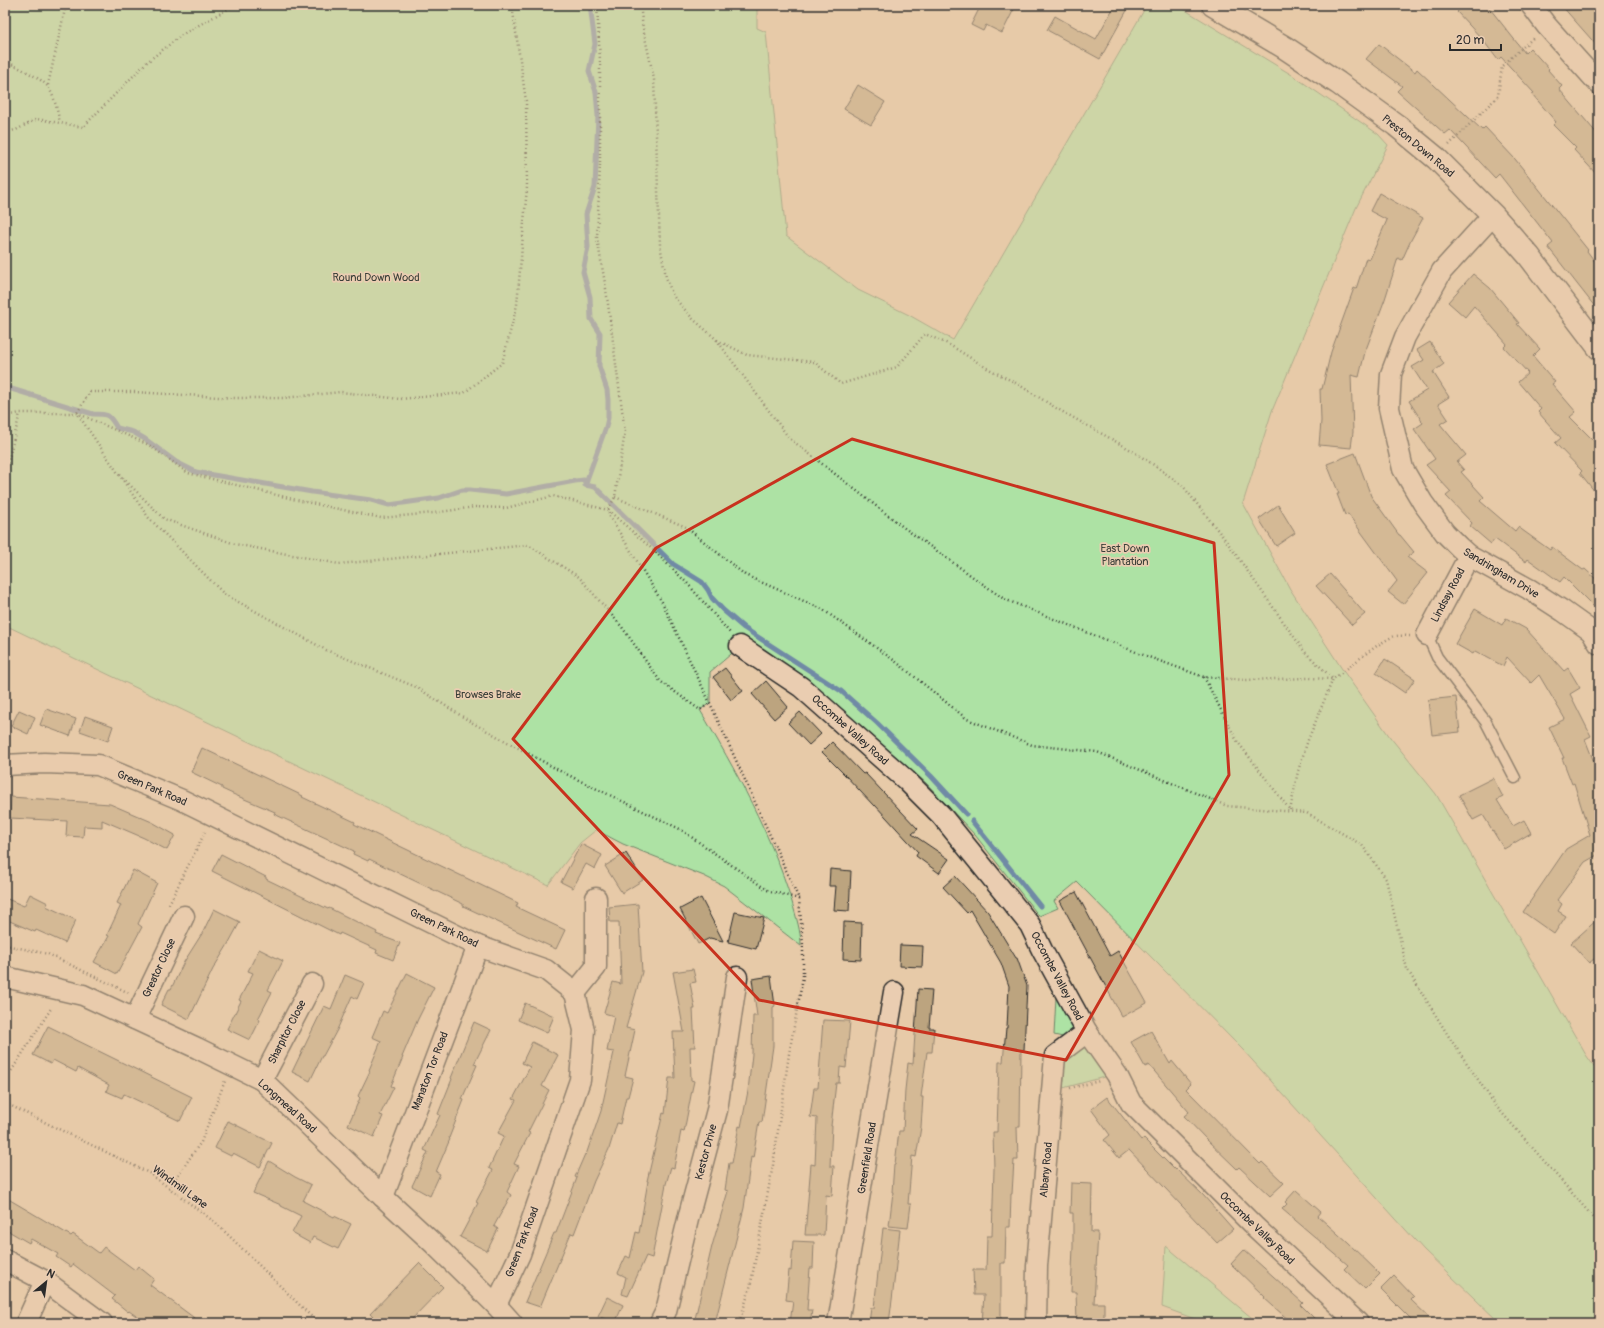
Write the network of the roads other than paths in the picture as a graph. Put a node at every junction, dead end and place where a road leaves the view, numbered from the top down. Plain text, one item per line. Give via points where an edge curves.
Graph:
1 (1213, 5) edge
2 (1531, 5) edge
3 (1599, 84) edge
4 (1493, 214) junction
5 (1599, 348) edge
6 (1469, 556) junction
7 (1427, 635) joint
8 (1599, 644) edge
9 (740, 646) road end
10 (5, 765) edge
11 (1515, 778) dead end
12 (596, 898) dead end
13 (184, 916) road end
14 (478, 946) junction
15 (5, 977) edge
16 (737, 977) dead end
17 (312, 984) dead end
18 (894, 992) dead end
19 (575, 993) junction
20 (135, 1019) junction
21 (1087, 1032) junction
22 (262, 1080) junction
23 (383, 1197) junction
24 (5, 1260) edge
25 (45, 1281) junction
26 (496, 1305) junction
27 (26, 1323) edge
28 (102, 1323) edge
29 (512, 1323) edge
30 (660, 1323) edge
31 (838, 1323) edge
32 (1036, 1323) edge
33 (1358, 1323) edge

1 - 4 street, Preston Down Road via 1284,47 1396,125 1436,158
2 - 3 street
4 - 5 street, Preston Down Road via 1529,256
4 - 6 street, Sandringham Drive via 1442,270 1405,337 1392,374 1390,408 1403,469 1445,533
6 - 7 street, Lindsay Road
6 - 8 street, Sandringham Drive via 1528,588 1563,611 1591,631
7 - 11 lane via 1437,658 1486,722
9 - 21 street, Occombe Valley Road via 801,687 906,780 941,815 1030,926
10 - 14 street, Green Park Road via 98,765 182,800
12 - 19 street via 596,967
13 - 20 street, Greator Close
14 - 19 street, Green Park Road via 546,970
14 - 23 street, Manaton Tor Road
15 - 20 street, Longmead Road via 83,995
16 - 30 street, Kestor Drive via 717,1110 666,1311
17 - 22 street, Sharpitor Close
18 - 31 street, Greenfield Road
19 - 26 street, Green Park Road via 584,1030 580,1080 520,1254
20 - 22 street, Longmead Road
21 - 32 street, Albany Road via 1055,1056 1037,1266
21 - 33 street, Occombe Valley Road via 1117,1075 1131,1103 1254,1226
22 - 23 street, Longmead Road
23 - 26 street, Longmead Road
24 - 25 street
25 - 27 street
25 - 28 street
26 - 29 street, Longmead Road

